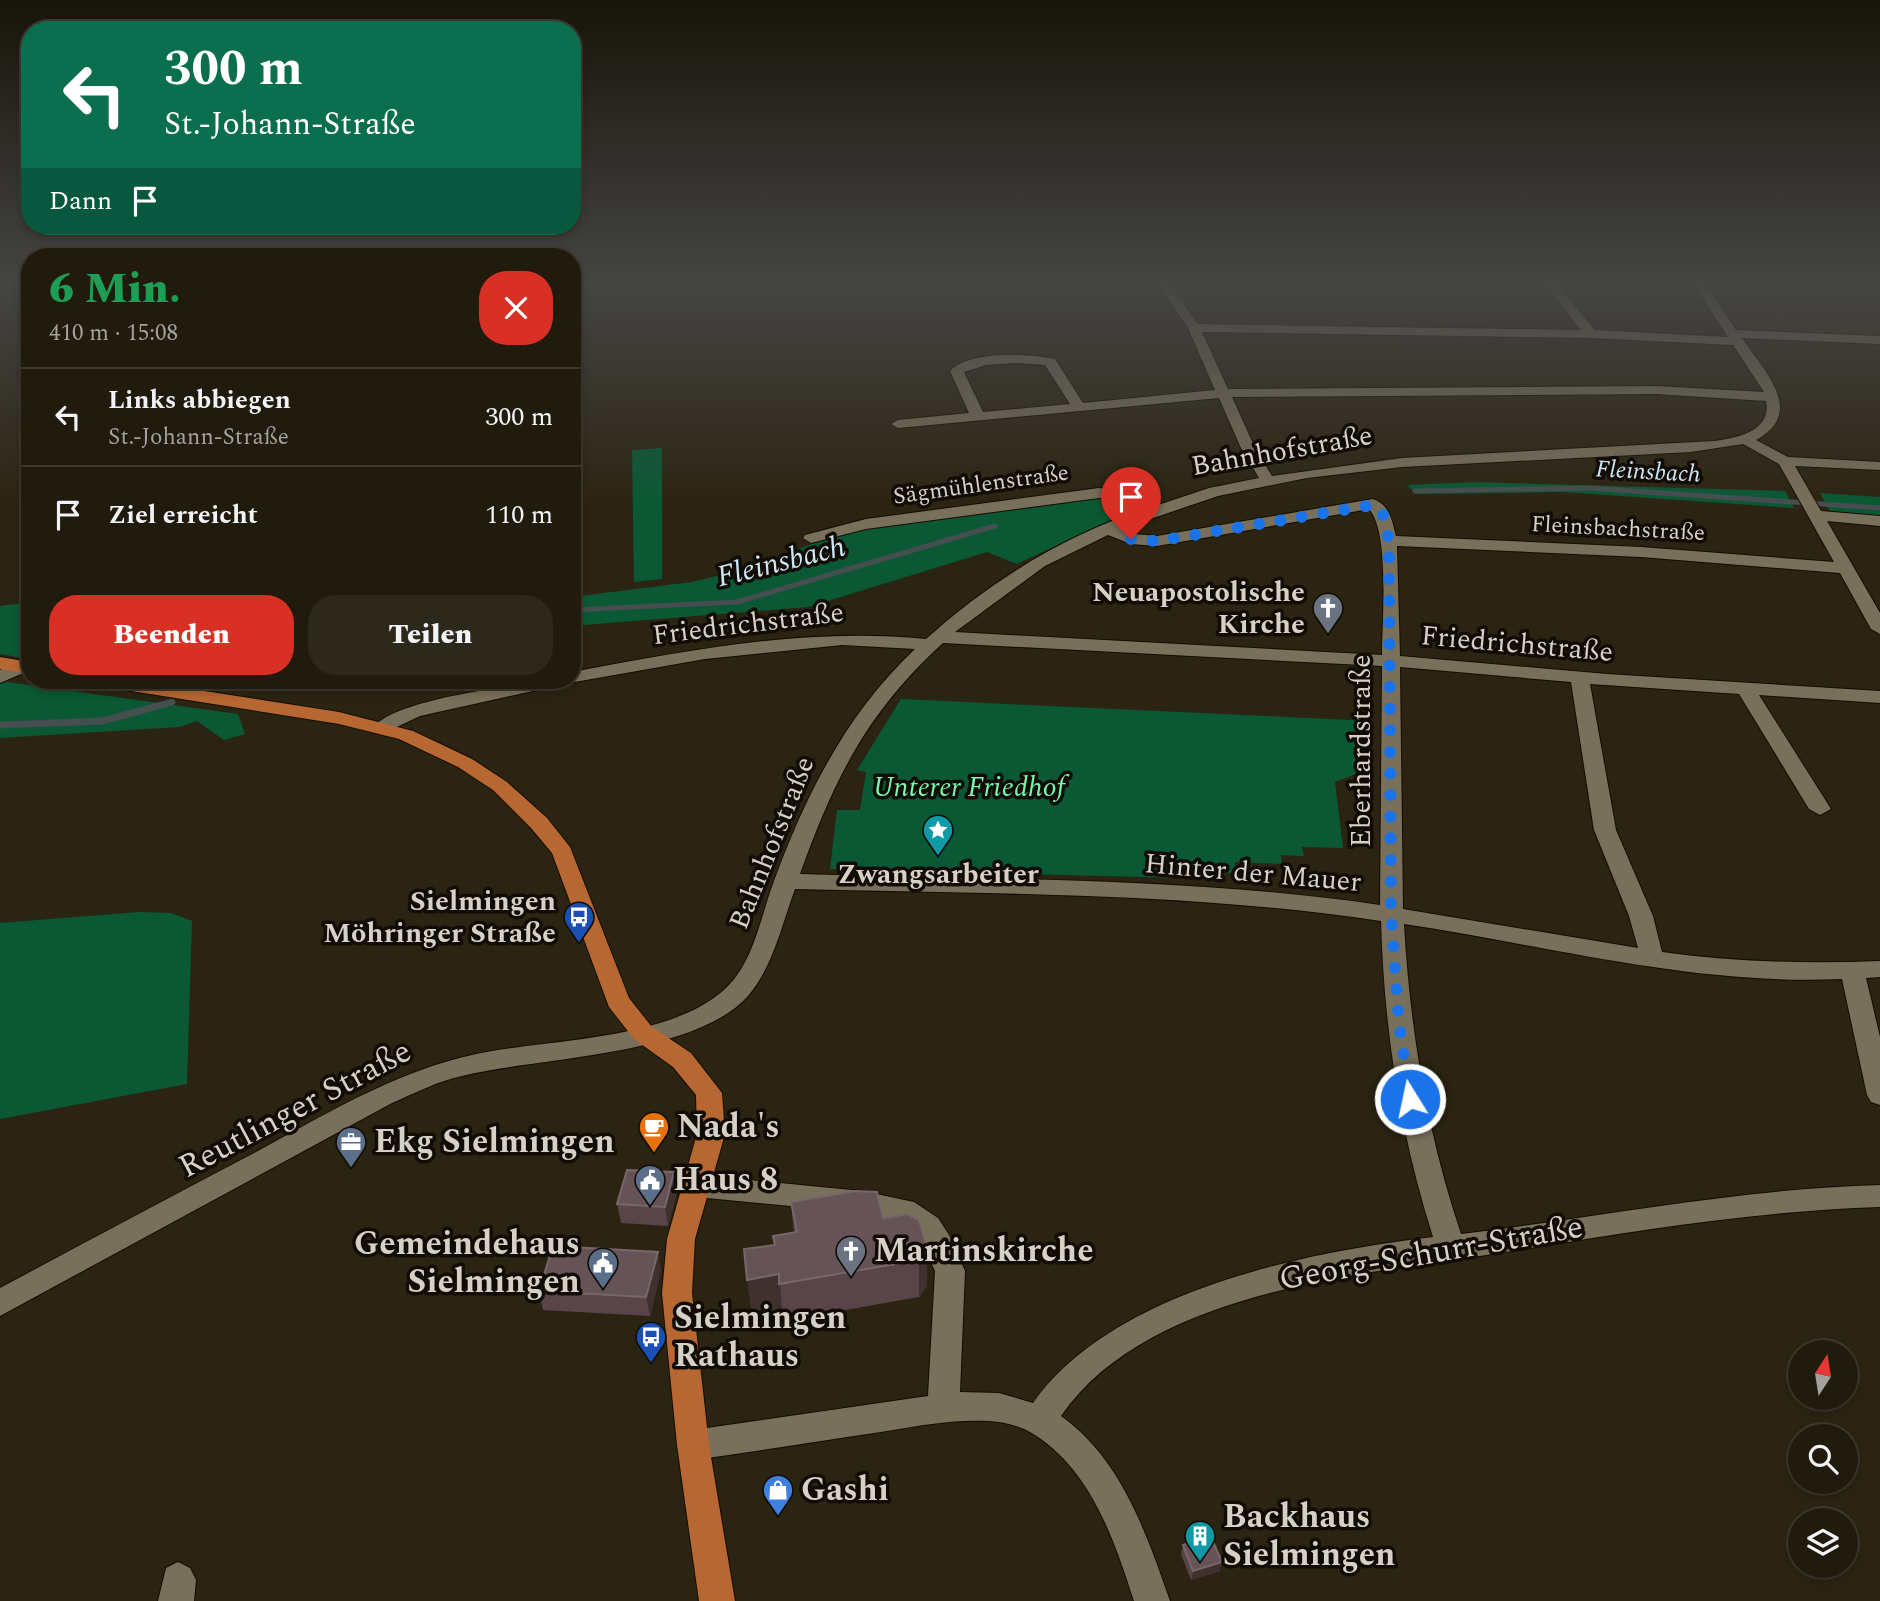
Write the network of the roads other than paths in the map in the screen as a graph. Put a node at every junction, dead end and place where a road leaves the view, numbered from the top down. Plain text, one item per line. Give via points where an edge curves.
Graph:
1 (1207, 357) edge
2 (1747, 357) edge
3 (1224, 393) junction
4 (1773, 397) junction
5 (1079, 407) junction
6 (978, 417) junction
7 (898, 425) dead end
8 (1744, 439) junction
9 (1785, 461) junction
10 (1880, 466) edge
11 (1267, 479) junction
12 (1157, 508) junction
13 (1814, 513) junction
14 (1880, 521) edge
15 (1105, 528) junction
16 (811, 538) dead end
17 (1389, 541) junction
18 (1844, 568) junction
19 (1858, 592) junction
20 (1880, 594) edge
21 (1880, 629) edge
22 (934, 641) junction
23 (1391, 661) junction
24 (0, 663) edge
25 (21, 666) edge
26 (21, 669) edge
27 (581, 676) edge
28 (0, 677) edge
29 (1580, 678) junction
30 (1745, 688) junction
31 (154, 689) edge
32 (522, 689) edge
33 (1880, 697) edge
34 (384, 727) junction
35 (1819, 809) dead end
36 (785, 881) junction
37 (1391, 915) junction
38 (1651, 957) junction
39 (1880, 969) edge
40 (1853, 972) junction
41 (643, 1033) junction
42 (1880, 1095) edge
43 (696, 1186) junction
44 (1880, 1196) edge
45 (1451, 1248) junction
46 (0, 1303) edge
47 (943, 1408) junction
48 (1040, 1420) junction
49 (693, 1445) junction
50 (717, 1601) edge
51 (1152, 1601) edge

1 - 3 street
2 - 4 street
3 - 4 street via 1663,390
3 - 5 street
3 - 11 street
4 - 8 street, Bahnhofstraße via 1775,411 1770,423
5 - 6 street
5 - 6 street via 1050,362 969,363 957,371
6 - 7 street
8 - 9 street
8 - 11 street, Bahnhofstraße via 1691,448 1392,462
9 - 10 street
9 - 13 street
11 - 12 street, Bahnhofstraße
12 - 15 street, Bahnhofstraße
12 - 16 street, Sägmühlenstraße via 1123,494 1099,493 866,524
13 - 14 street
13 - 18 street
15 - 17 street, Eberhardstraße via 1131,539 1157,541 1373,505 1383,515
15 - 22 street, Bahnhofstraße via 1011,581
17 - 18 street, Fleinsbachstraße via 1653,552
17 - 23 street, Eberhardstraße
18 - 19 street
19 - 20 street
19 - 21 street
22 - 23 street, Friedrichstraße
22 - 27 street, Friedrichstraße via 802,643
22 - 36 street, Bahnhofstraße via 879,696 845,747 817,800
23 - 29 street, Friedrichstraße
23 - 37 street, Eberhardstraße
24 - 25 main road
26 - 28 street
29 - 30 street, Friedrichstraße
29 - 38 street via 1605,830 1641,916
30 - 33 street, Friedrichstraße
30 - 35 street
31 - 34 main road
32 - 34 street via 420,710
34 - 41 main road via 427,743 484,774 552,837 573,874 618,1001
36 - 37 street, Hinter der Mauer via 1181,895
36 - 41 street, Bahnhofstraße via 755,966 741,989 709,1012
37 - 38 street, Hinter der Mauer
37 - 45 street, Eberhardstraße via 1405,1074 1425,1171
38 - 40 street, Hinter der Mauer via 1759,971
39 - 40 street, Hinter der Mauer
40 - 42 street
41 - 43 main road via 682,1060 709,1093 710,1134
41 - 46 street, Reutlinger Straße via 504,1058 431,1076 383,1096
43 - 47 street via 862,1202 904,1210 928,1226 950,1271
43 - 49 main road via 677,1266
44 - 45 street, Georg-Schurr-Straße via 1734,1203
45 - 48 street, Georg-Schurr-Straße via 1300,1272 1186,1311 1142,1330 1100,1356 1066,1385
47 - 48 street via 984,1406 1016,1410
47 - 49 street
48 - 51 street via 1074,1446 1105,1489 1132,1541
49 - 50 main road

